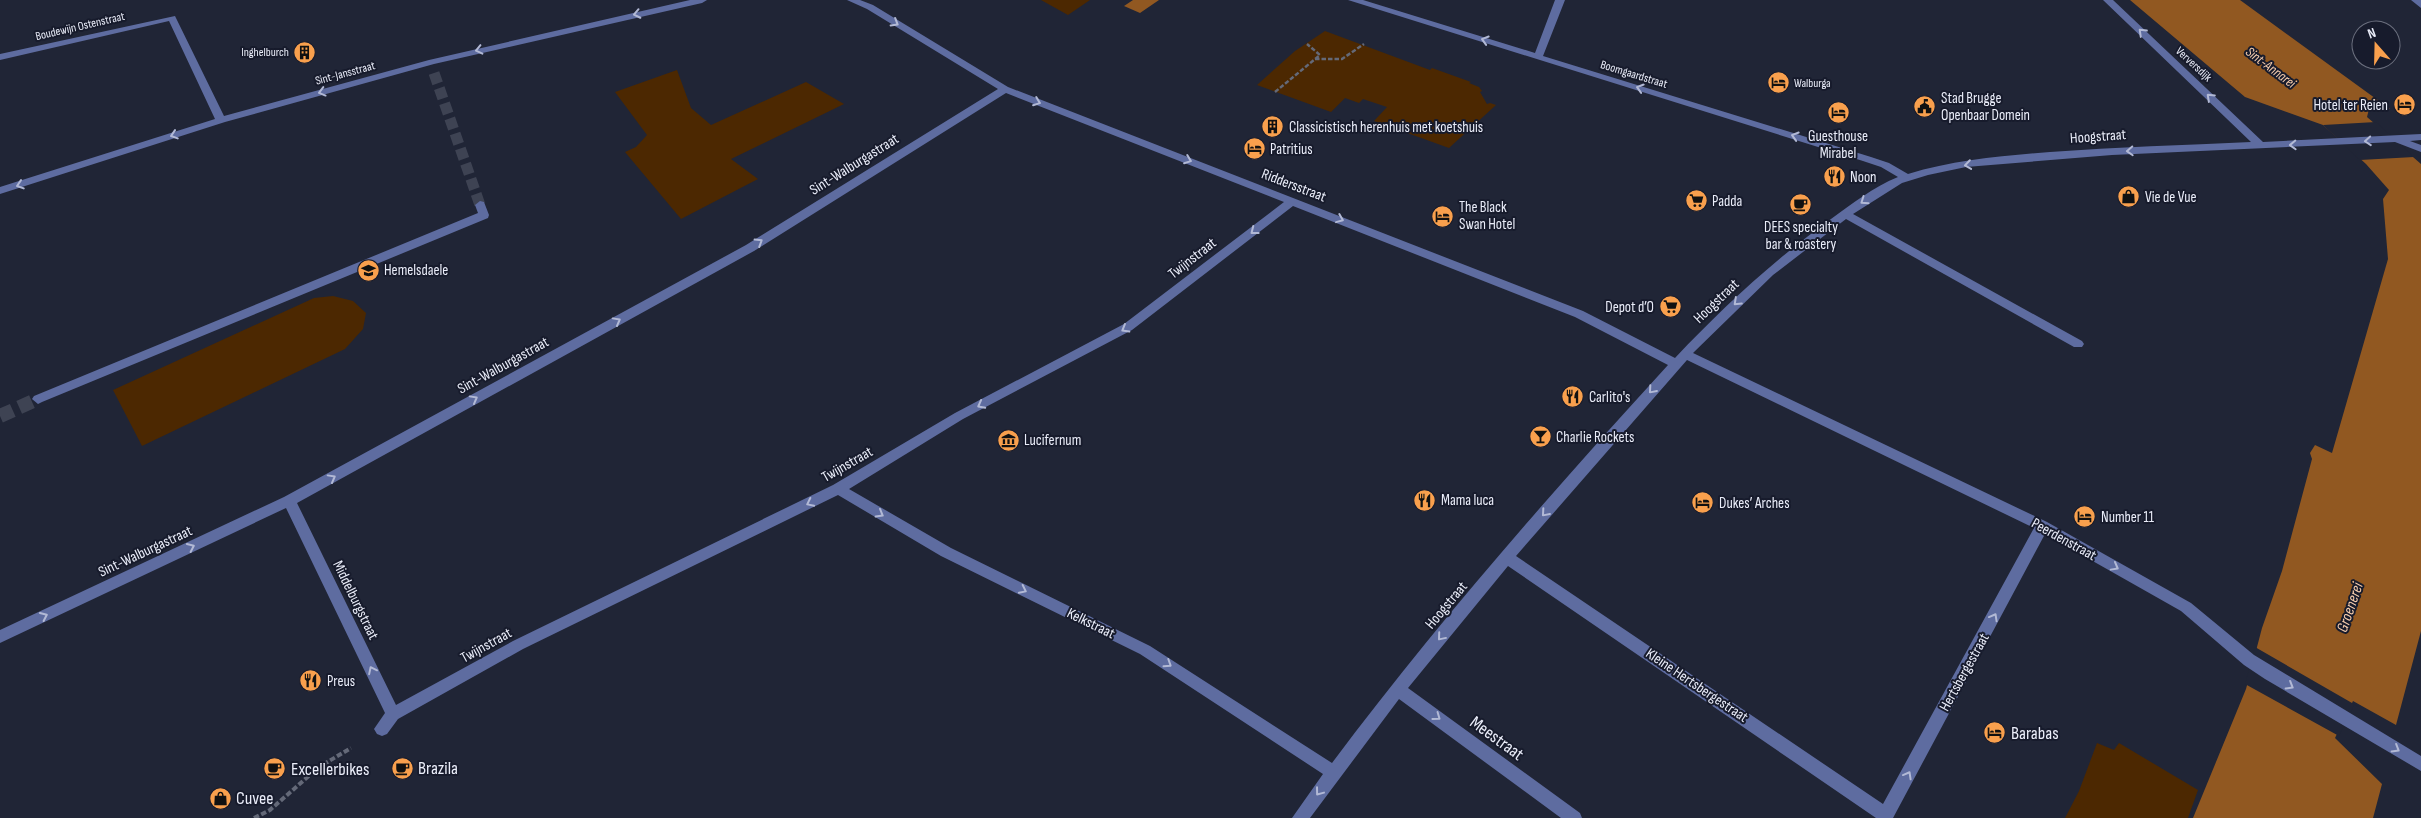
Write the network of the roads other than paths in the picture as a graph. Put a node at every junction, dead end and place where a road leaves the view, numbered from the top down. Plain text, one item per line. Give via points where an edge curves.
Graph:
1 (702, 0) edge
2 (852, 0) edge
3 (1353, 0) edge
4 (1560, 0) edge
5 (2108, 0) edge
6 (2416, 0) edge
7 (2421, 5) edge
8 (0, 57) edge
9 (1538, 57) junction
10 (432, 62) junction
11 (434, 74) tunnel mouth
12 (1005, 89) junction
13 (221, 120) junction
14 (2421, 137) edge
15 (2395, 139) junction
16 (2261, 146) junction
17 (2421, 149) edge
18 (1906, 177) junction
19 (0, 191) edge
20 (1292, 201) junction
21 (480, 205) dead end
22 (1845, 214) junction
23 (2078, 344) dead end
24 (1680, 358) junction
25 (38, 399) tunnel mouth
26 (838, 489) junction
27 (289, 501) junction
28 (2042, 526) junction
29 (1506, 557) junction
30 (0, 637) edge
31 (1398, 689) junction
32 (394, 714) junction
33 (382, 729) dead end
34 (2421, 764) edge
35 (1334, 773) junction
36 (1885, 817) edge
37 (1300, 818) edge
38 (1574, 818) edge

1 -> 10 street, Sint-Jansstraat
2 -> 12 street, Riddersstraat via 870,7
9 -> 3 street, Boomgaardstraat
4 - 9 street
16 -> 5 street, Verversdijk
6 - 7 street
8 - 13 street, Boudewijn Ostenstraat via 172,18
18 -> 9 street, Boomgaardstraat via 1867,159
10 - 11 street
10 -> 13 street, Sint-Jansstraat
12 -> 20 street, Riddersstraat
27 -> 12 street, Sint-Walburgastraat via 750,248
13 -> 19 street, Sint-Jansstraat
14 - 15 street, Hoogstraat
15 -> 16 street, Hoogstraat
15 - 17 street
16 -> 18 street, Hoogstraat via 2046,156 1943,168
18 -> 22 street, Hoogstraat
20 -> 24 street, Riddersstraat via 1579,314
20 -> 26 street, Twijnstraat via 1128,328 959,416
21 - 25 street via 484,215
22 - 23 street
22 -> 24 street, Hoogstraat via 1798,248
24 - 28 street, Peerdenstraat
24 -> 29 street, Hoogstraat
26 -> 32 street, Twijnstraat via 518,645
26 -> 35 street, Kelkstraat via 946,552 1146,650
30 -> 27 street, Sint-Walburgastraat
32 -> 27 street, Middelburgstraat
28 -> 34 street, Peerdenstraat via 2186,607 2249,660
36 -> 28 street, Hertsbergestraat
29 -> 31 street, Hoogstraat
29 - 36 street, Kleine Hertsbergestraat
31 - 35 street, Hoogstraat
31 -> 38 street, Meestraat
32 - 33 street
35 -> 37 street, Hoogstraat

